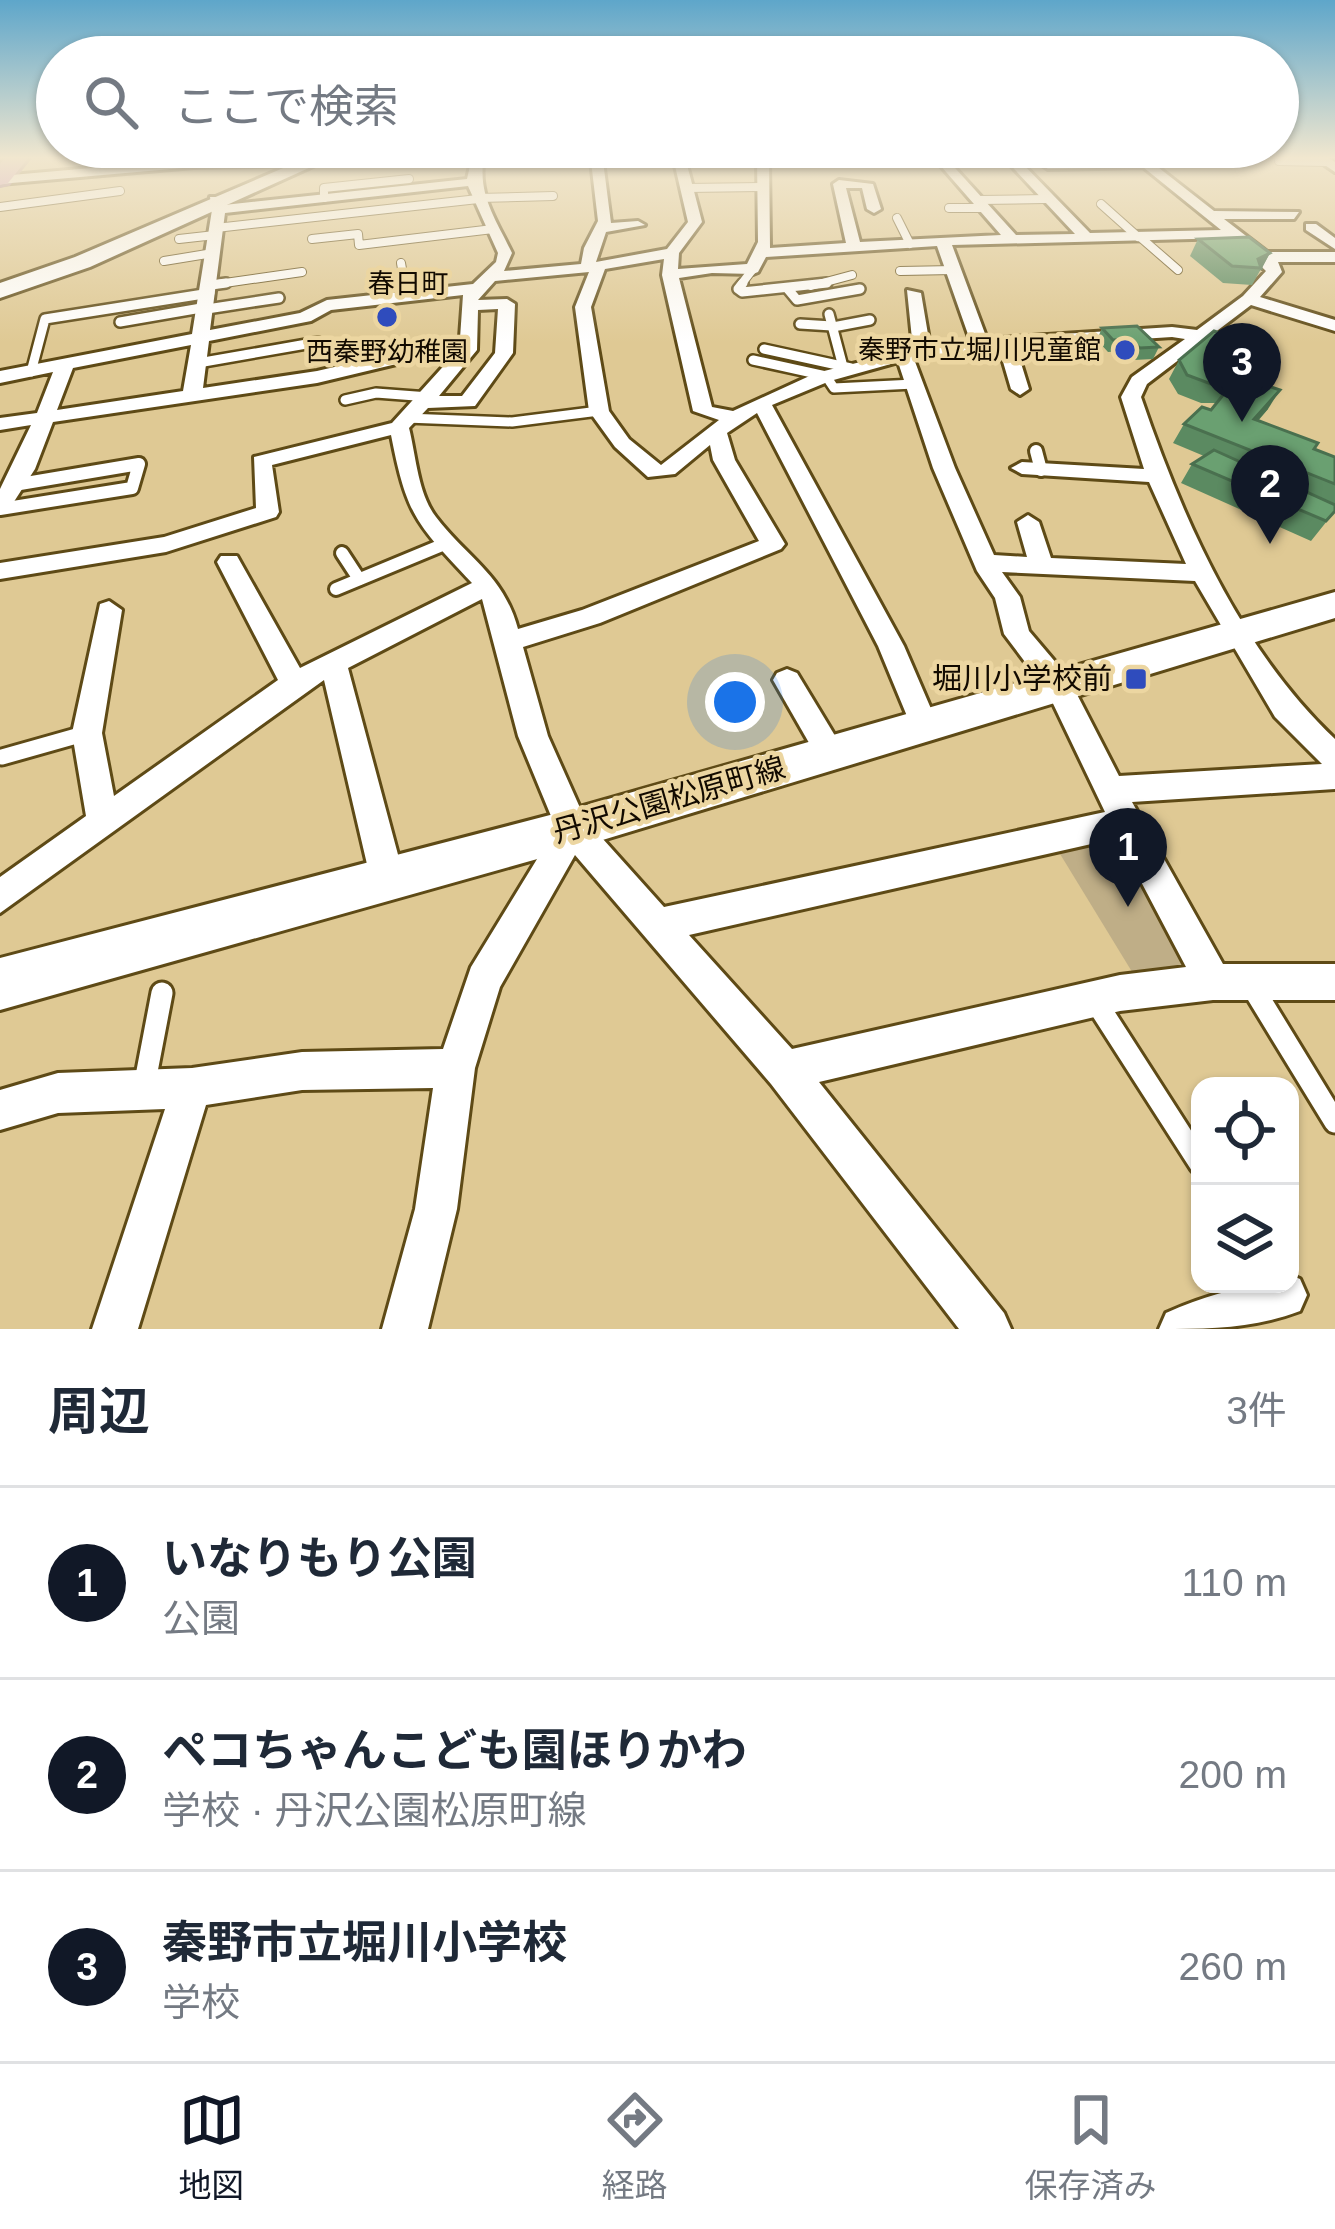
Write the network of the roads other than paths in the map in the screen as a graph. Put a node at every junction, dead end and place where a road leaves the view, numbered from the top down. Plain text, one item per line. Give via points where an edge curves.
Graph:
1 (213, 219) edge
2 (214, 219) edge
3 (216, 219) edge
4 (429, 219) edge
5 (488, 219) edge
6 (603, 219) edge
7 (694, 219) edge
8 (764, 219) edge
9 (847, 219) edge
10 (995, 219) edge
11 (1068, 219) edge
12 (1116, 219) edge
13 (1218, 219) edge
14 (886, 223) dead end
15 (638, 225) dead end
16 (603, 228) junction
17 (493, 229) junction
18 (1314, 232) dead end
19 (1238, 234) junction
20 (435, 237) junction
21 (1139, 237) junction
22 (1088, 238) junction
23 (179, 239) dead end
24 (312, 239) dead end
25 (1012, 239) junction
26 (910, 244) junction
27 (944, 244) junction
28 (1335, 245) edge
29 (854, 247) junction
30 (672, 253) junction
31 (214, 254) junction
32 (1335, 257) edge
33 (164, 260) dead end
34 (1167, 260) junction
35 (757, 261) junction
36 (1156, 261) dead end
37 (1270, 261) junction
38 (401, 263) dead end
39 (593, 266) junction
40 (954, 270) junction
41 (1178, 270) dead end
42 (900, 271) dead end
43 (302, 272) dead end
44 (1335, 274) edge
45 (670, 275) junction
46 (787, 288) junction
47 (479, 290) junction
48 (0, 291) edge
49 (407, 295) junction
50 (279, 298) dead end
51 (935, 298) junction
52 (209, 299) junction
53 (1249, 299) junction
54 (870, 320) dead end
55 (120, 322) dead end
56 (831, 322) junction
57 (800, 324) dead end
58 (1335, 326) edge
59 (1197, 335) junction
60 (202, 336) junction
61 (318, 342) dead end
62 (1006, 343) junction
63 (980, 344) junction
64 (469, 345) junction
65 (764, 349) dead end
66 (504, 353) junction
67 (913, 353) junction
68 (753, 361) dead end
69 (198, 362) junction
70 (64, 368) junction
71 (840, 369) junction
72 (31, 372) junction
73 (0, 377) edge
74 (914, 384) junction
75 (1020, 388) dead end
76 (192, 397) junction
77 (427, 399) junction
78 (345, 400) dead end
79 (761, 402) junction
80 (599, 411) junction
81 (43, 418) junction
82 (402, 423) junction
83 (0, 424) edge
84 (726, 424) junction
85 (1033, 463) dead end
86 (1157, 476) junction
87 (14, 485) junction
88 (0, 507) edge
89 (1028, 523) dead end
90 (447, 543) junction
91 (342, 554) dead end
92 (229, 562) dead end
93 (987, 563) junction
94 (1042, 566) junction
95 (0, 572) edge
96 (1202, 573) junction
97 (358, 579) junction
98 (488, 584) junction
99 (336, 589) dead end
100 (1335, 605) edge
101 (117, 617) dead end
102 (1239, 632) junction
103 (511, 641) junction
104 (333, 662) junction
105 (787, 680) dead end
106 (294, 683) junction
107 (1058, 685) junction
108 (924, 725) junction
109 (87, 733) junction
110 (830, 753) junction
111 (2, 758) edge
112 (1335, 758) edge
113 (1335, 776) edge
114 (1109, 790) junction
115 (103, 821) junction
116 (1126, 822) junction
117 (573, 829) junction
118 (387, 877) junction
119 (0, 897) edge
120 (656, 926) junction
121 (1335, 982) edge
122 (0, 983) edge
123 (1232, 983) junction
124 (161, 993) dead end
125 (1094, 998) junction
126 (455, 1068) junction
127 (785, 1070) junction
128 (192, 1088) junction
129 (142, 1092) junction
130 (0, 1110) edge
131 (1335, 1122) edge
132 (1191, 1150) edge
133 (1272, 1293) edge
134 (115, 1329) edge
135 (405, 1329) edge
136 (988, 1329) edge
137 (1182, 1329) edge

1 - 48 main road
2 - 23 lane
3 - 31 street
4 - 20 lane
5 - 17 street
6 - 16 street
7 - 30 street
8 - 35 street
9 - 29 street
10 - 25 street
11 - 22 street
12 - 21 lane
13 - 19 street
14 - 26 lane via 898,220
15 - 16 street
16 - 39 street
17 - 20 lane
17 - 47 street via 505,253
18 - 28 street
19 - 21 street
19 - 37 street
20 - 24 lane via 359,245 358,234
21 - 22 street
21 - 34 lane
22 - 25 street
25 - 27 street
26 - 27 street
26 - 29 street
27 - 40 street
29 - 35 street
30 - 39 street
30 - 45 street
31 - 33 lane
31 - 52 street
32 - 37 street
34 - 36 lane
34 - 41 lane
35 - 45 street
35 - 46 lane via 738,289
37 - 44 street
37 - 53 street via 1274,272
38 - 49 lane
39 - 47 street
39 - 80 street via 583,307
40 - 42 lane
40 - 51 street
43 - 52 lane
45 - 84 street via 703,411
46 - 46 lane via 817,282 858,286 797,300
47 - 49 street
47 - 64 street
47 - 66 street via 507,304
49 - 60 street via 327,304 305,317
50 - 52 lane
51 - 63 street
51 - 67 street
52 - 55 lane
52 - 60 street
52 - 72 lane via 45,319
53 - 58 street
53 - 59 street
54 - 56 lane
56 - 57 lane
56 - 71 lane
59 - 62 street
59 - 86 street via 1139,381 1131,397
60 - 69 street
60 - 70 street
61 - 69 lane
62 - 63 street
62 - 75 street
63 - 67 street
64 - 66 street
64 - 76 street
64 - 77 street
65 - 71 lane
66 - 77 street via 468,402
67 - 71 street
67 - 74 street
68 - 71 lane
69 - 76 street
70 - 72 street
70 - 81 street
71 - 74 lane via 834,388
71 - 79 street
72 - 73 street
74 - 93 street
76 - 81 street
77 - 78 lane via 376,393
77 - 82 street
79 - 84 street
79 - 108 street via 891,646
80 - 82 lane
80 - 84 street via 656,472 673,468
81 - 83 street
81 - 87 street
82 - 90 street via 414,497
82 - 95 street via 261,461 268,512 166,544
84 - 103 street via 724,460 773,544
85 - 86 street
86 - 96 street
87 - 88 street
87 - 88 lane via 140,464 132,488
89 - 94 street
90 - 97 lane
90 - 98 street
91 - 97 lane
92 - 106 street
93 - 94 street
93 - 107 street via 1017,634
94 - 96 street
96 - 102 street
97 - 99 lane
98 - 103 street
98 - 104 street
100 - 102 main road, 丹沢公園松原町線
101 - 109 street
102 - 107 main road, 丹沢公園松原町線
102 - 112 street via 1285,709
103 - 117 street via 533,736
104 - 106 street
104 - 118 street
105 - 110 street
106 - 115 street
107 - 108 main road, 丹沢公園松原町線
107 - 114 street
108 - 110 main road, 丹沢公園松原町線
109 - 111 lane
109 - 115 street
110 - 117 main road, 丹沢公園松原町線
113 - 114 street
114 - 116 street
115 - 119 street
116 - 120 street
116 - 123 street
117 - 118 main road, 丹沢公園松原町線
117 - 120 street
117 - 126 street via 503,940
118 - 122 main road, 丹沢公園松原町線
120 - 127 street
121 - 123 street
123 - 125 street
123 - 131 lane
124 - 129 lane
125 - 127 street
125 - 132 lane
126 - 128 street via 302,1071
126 - 135 street via 436,1209
127 - 136 street
128 - 129 street
128 - 134 street
129 - 130 street via 58,1094
133 - 137 street

